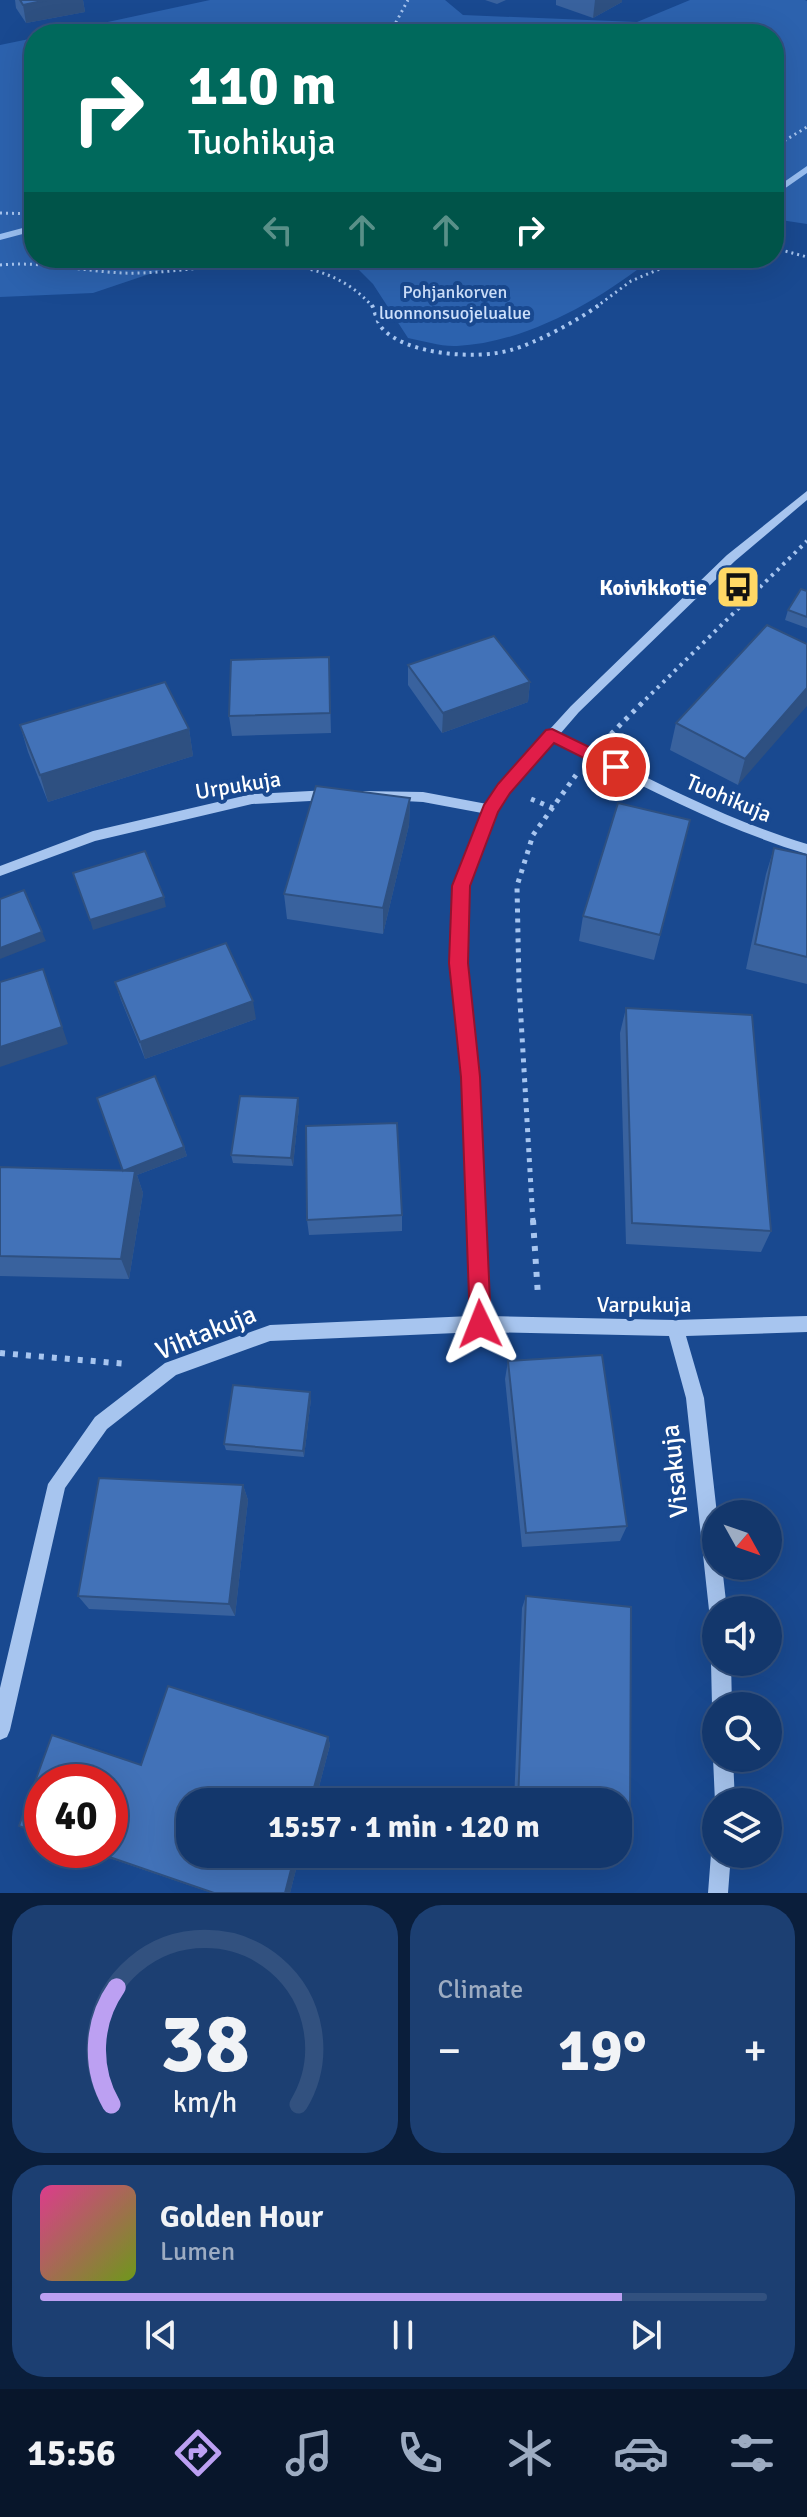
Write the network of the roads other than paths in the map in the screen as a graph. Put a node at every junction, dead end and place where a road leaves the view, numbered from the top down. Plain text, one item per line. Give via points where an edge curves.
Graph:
1 (807, 494) edge
2 (552, 735) junction
3 (490, 810) junction
4 (807, 849) edge
5 (0, 871) edge
6 (480, 1324) junction
7 (807, 1324) edge
8 (675, 1328) junction
9 (716, 1596) edge
10 (0, 1730) edge
11 (720, 1868) edge
12 (718, 1893) edge

1 - 2 street via 731,558
2 - 3 street
2 - 4 street, Tuohikuja via 667,794
3 - 5 street, Urpukuja via 423,797 344,794 238,802 93,836
3 - 6 street via 461,886 459,963 471,1077
6 - 8 street, Varpukuja
6 - 10 street, Vihtakuja via 270,1333 171,1369 101,1423 57,1484
7 - 8 street, Varpukuja
8 - 9 street, Visakuja via 695,1398
11 - 12 street

